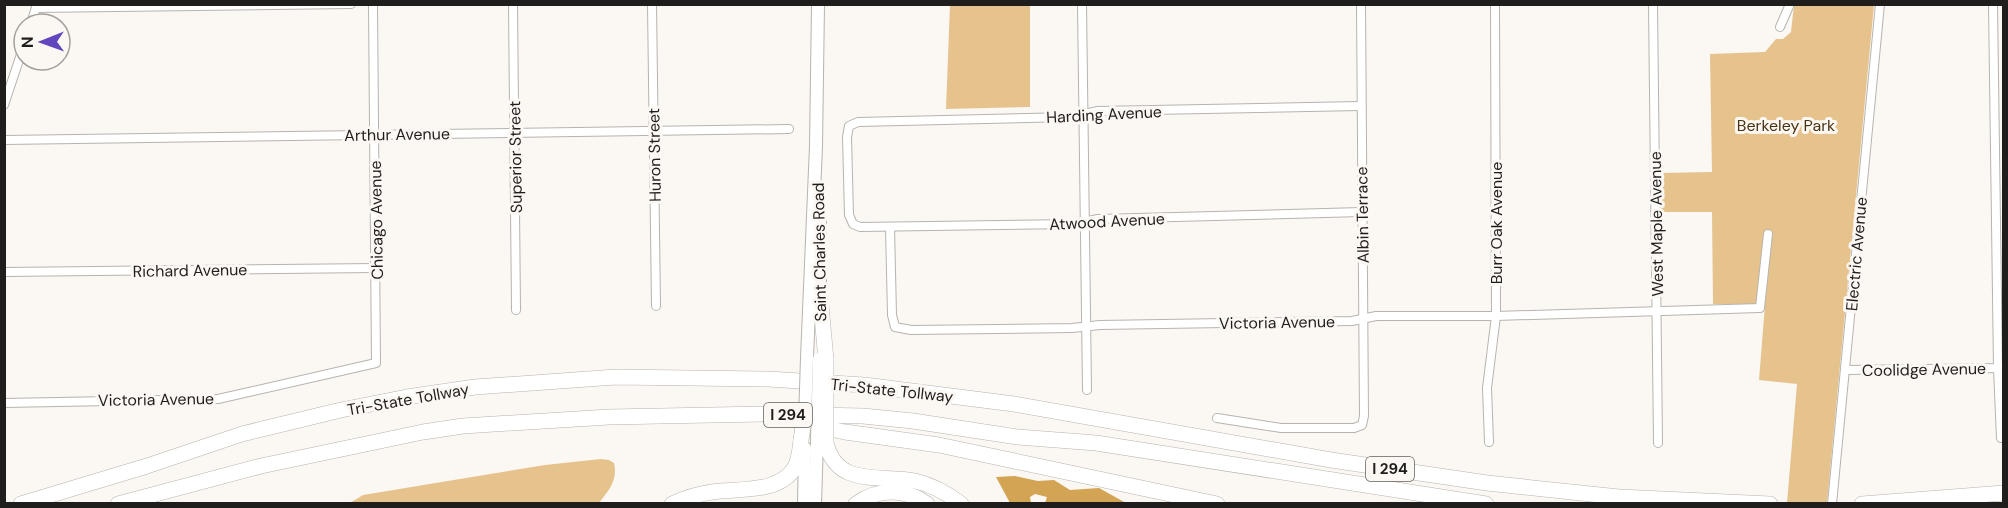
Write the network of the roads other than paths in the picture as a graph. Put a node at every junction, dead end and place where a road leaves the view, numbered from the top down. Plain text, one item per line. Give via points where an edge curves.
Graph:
1 (351, 4) edge
2 (373, 4) edge
3 (513, 4) edge
4 (651, 4) edge
5 (818, 4) edge
6 (1082, 4) edge
7 (1361, 4) edge
8 (1495, 4) edge
9 (1653, 4) edge
10 (1790, 4) edge
11 (1880, 4) edge
12 (1994, 4) edge
13 (37, 6) edge
14 (1780, 27) dead end
15 (15, 72) edge
16 (4, 105) edge
17 (1360, 106) junction
18 (1084, 113) junction
19 (789, 129) dead end
20 (653, 131) junction
21 (514, 133) junction
22 (375, 135) junction
23 (4, 140) edge
24 (816, 146) junction
25 (1362, 212) junction
26 (1085, 221) junction
27 (853, 224) joint
28 (890, 227) junction
29 (1768, 234) dead end
30 (376, 268) junction
31 (4, 273) edge
32 (820, 294) joint
33 (656, 306) dead end
34 (516, 310) dead end
35 (1656, 310) junction
36 (1496, 316) junction
37 (1363, 317) junction
38 (1087, 327) junction
39 (817, 359) junction
40 (376, 363) joint
41 (2001, 368) edge
42 (1845, 370) junction
43 (1087, 390) dead end
44 (4, 403) edge
45 (805, 413) joint
46 (766, 414) junction
47 (1217, 418) dead end
48 (2001, 438) dead end
49 (812, 441) junction
50 (1489, 442) dead end
51 (1658, 443) dead end
52 (2004, 493) edge
53 (21, 504) edge
54 (118, 504) edge
55 (672, 504) edge
56 (804, 504) edge
57 (815, 504) edge
58 (856, 504) edge
59 (927, 504) edge
60 (961, 504) edge
61 (1217, 504) edge
62 (1486, 504) edge
63 (1770, 504) edge
64 (1832, 504) edge
65 (1862, 504) edge

1 - 13 street
2 - 22 street, Chicago Avenue
3 - 21 street, Superior Street
4 - 20 street, Huron Street
5 - 24 main road, Saint Charles Road
6 - 18 street
7 - 17 street, Albin Terrace
8 - 36 street, Burr Oak Avenue
9 - 35 street, West Maple Avenue
10 - 14 street
11 - 42 street, Electric Avenue
12 - 41 street
15 - 16 street
17 - 18 street, Harding Avenue
17 - 25 street, Albin Terrace
18 - 26 street
18 - 27 street, Harding Avenue via 1070,117 858,122 849,126 849,215
19 - 20 street, Arthur Avenue
20 - 21 street, Arthur Avenue
20 - 33 street, Huron Street
21 - 22 street, Arthur Avenue
21 - 34 street, Superior Street
22 - 23 street, Arthur Avenue
22 - 30 street, Chicago Avenue
24 - 32 main road, Saint Charles Road
24 - 39 main road, Saint Charles Road
25 - 26 street, Atwood Avenue
25 - 37 street, Albin Terrace
26 - 28 street, Atwood Avenue
26 - 38 street
27 - 28 street, Atwood Avenue
28 - 38 street, Victoria Avenue via 895,327
29 - 35 street, Victoria Avenue via 1760,308
30 - 31 street, Richard Avenue
30 - 40 street, Chicago Avenue
32 - 39 highway
35 - 36 street, Victoria Avenue
35 - 51 street, West Maple Avenue
36 - 37 street, Victoria Avenue
36 - 50 street, Burr Oak Avenue via 1488,388
37 - 38 street, Victoria Avenue via 1352,321
37 - 47 street, Albin Terrace via 1362,425 1281,428
38 - 43 street
39 - 45 main road, Saint Charles Road, bridge
39 - 49 highway, bridge
40 - 44 street, Victoria Avenue via 218,399
41 - 42 street, Coolidge Avenue
41 - 48 street
42 - 64 street, Electric Avenue
45 - 49 highway, bridge
46 - 54 highway, Tri-State Tollway / I 294 via 609,417 463,426 261,466
46 - 61 highway via 845,432 939,445
46 - 62 highway, Tri-State Tollway / I 294 via 863,416 1018,437 1096,443
49 - 55 highway via 782,481 698,495
49 - 56 main road
49 - 57 main road
49 - 60 highway via 849,473 918,482
52 - 65 highway
53 - 63 highway, Tri-State Tollway / I 294 via 242,434 352,408 475,387 616,377 864,385 1014,404 1487,483 1619,496
58 - 59 highway via 870,495 888,492 904,493

